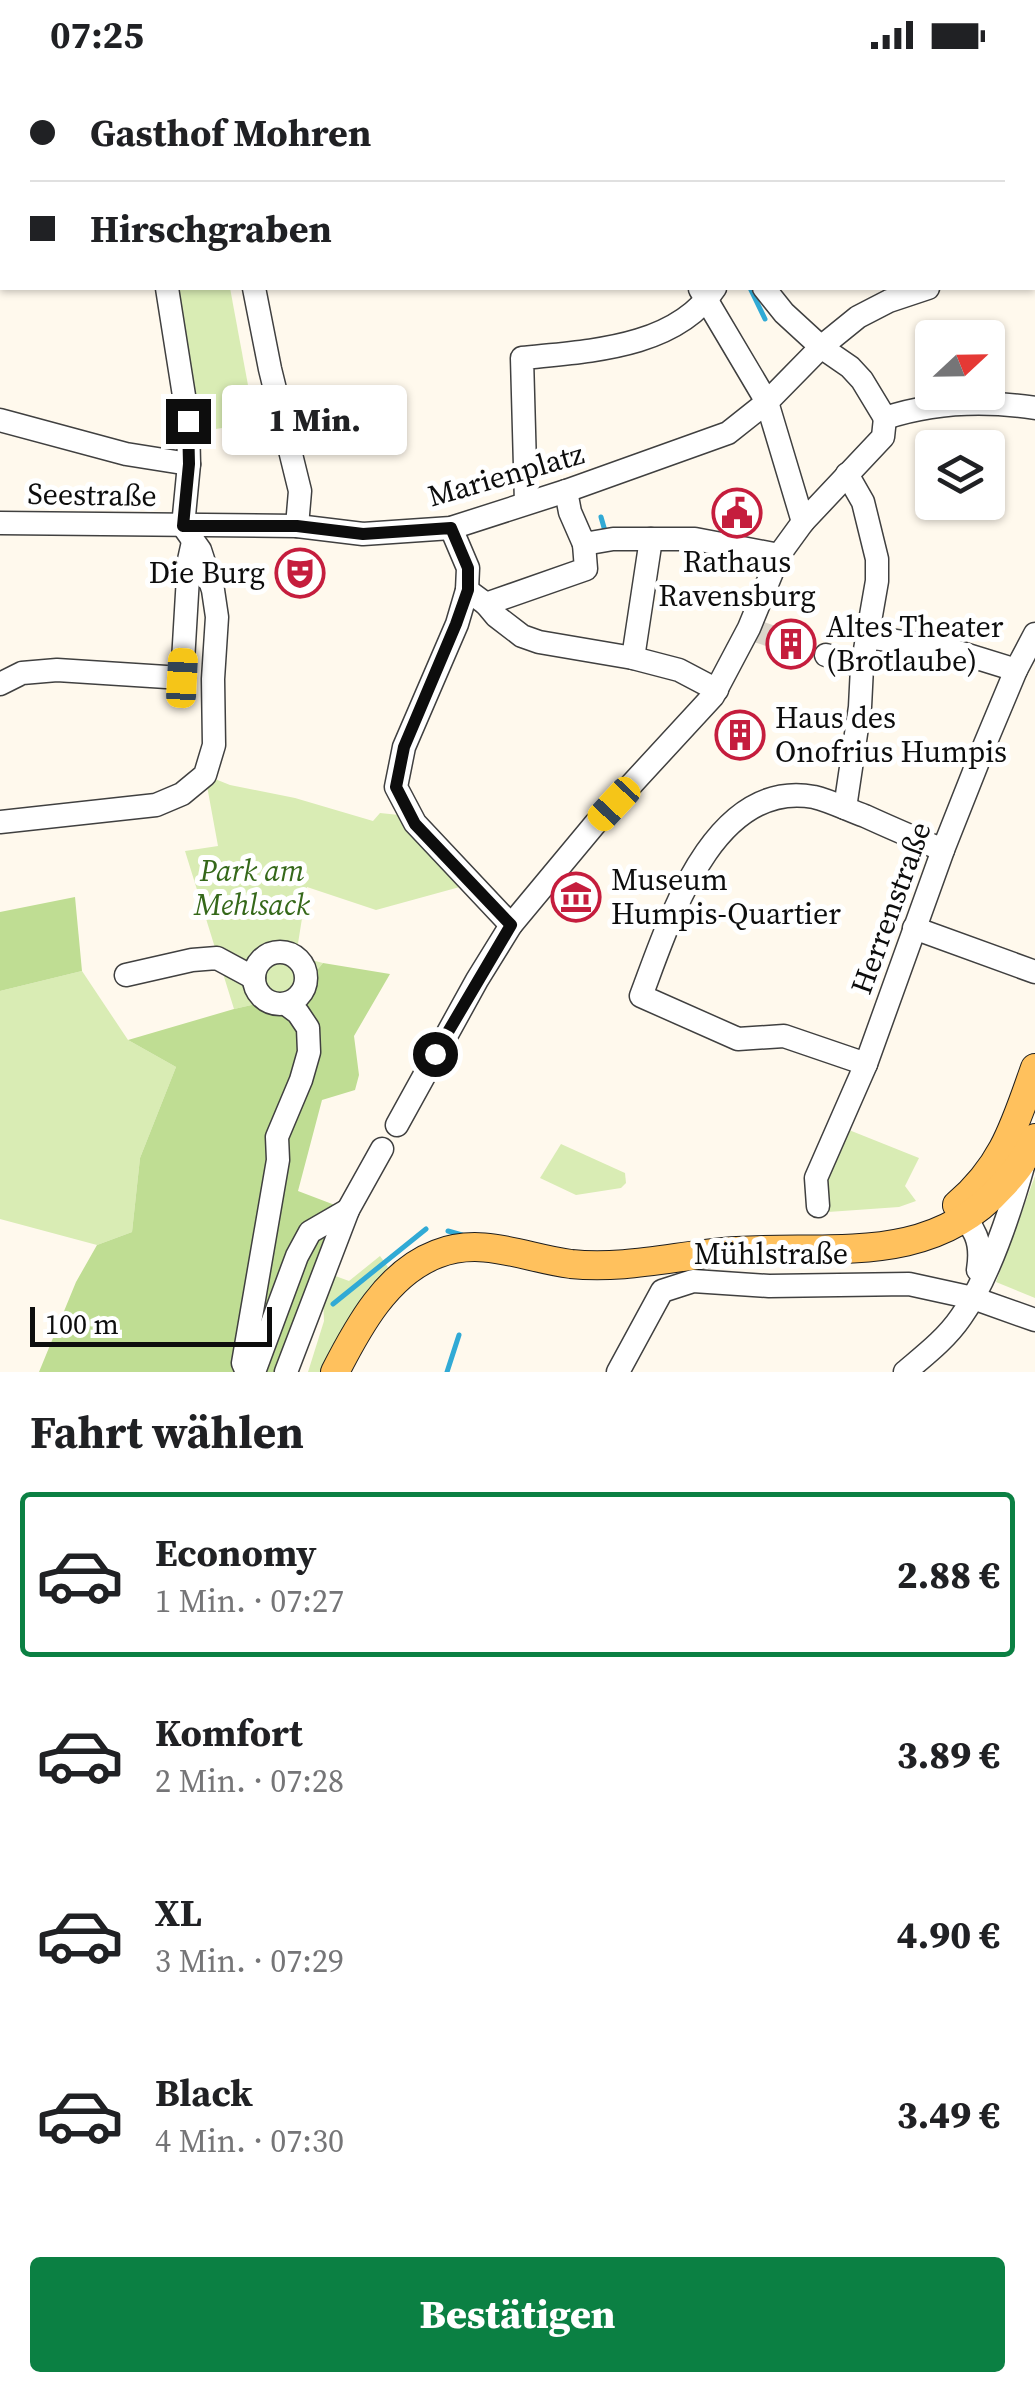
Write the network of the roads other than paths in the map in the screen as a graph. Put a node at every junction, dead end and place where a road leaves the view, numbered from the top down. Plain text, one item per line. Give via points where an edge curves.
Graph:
1 (167, 290) edge
2 (254, 290) edge
3 (914, 290) edge
4 (707, 292) edge
5 (768, 293) edge
6 (886, 294) edge
7 (821, 347) junction
8 (767, 402) junction
9 (1035, 408) edge
10 (885, 418) junction
11 (0, 420) edge
12 (189, 464) junction
13 (848, 478) junction
14 (566, 491) junction
15 (526, 503) junction
16 (804, 522) junction
17 (0, 523) edge
18 (297, 526) junction
19 (451, 528) junction
20 (188, 534) junction
21 (650, 540) junction
22 (584, 544) junction
23 (779, 556) junction
24 (477, 597) junction
25 (1035, 634) edge
26 (874, 638) junction
27 (826, 655) tunnel mouth
28 (633, 658) junction
29 (862, 667) junction
30 (1016, 670) junction
31 (0, 684) edge
32 (717, 690) junction
33 (845, 803) junction
34 (0, 822) edge
35 (943, 850) junction
36 (511, 925) junction
37 (914, 928) junction
38 (1035, 972) edge
39 (126, 975) dead end
40 (254, 978) junction
41 (286, 1004) junction
42 (866, 1064) junction
43 (1035, 1068) edge
44 (397, 1125) dead end
45 (382, 1150) dead end
46 (1021, 1150) edge
47 (818, 1206) dead end
48 (348, 1210) junction
49 (961, 1213) junction
50 (973, 1298) junction
51 (1035, 1320) edge
52 (250, 1372) edge
53 (286, 1372) edge
54 (335, 1372) edge
55 (618, 1372) edge
56 (904, 1372) edge

1 - 12 street
2 - 18 street via 300,490
3 - 6 street, Marienplatz
4 - 8 street
4 - 15 street via 687,316 657,334 597,350 522,358
5 - 7 street
6 - 7 street, Marienplatz
7 - 8 street, Marienplatz
7 - 10 street via 862,380
8 - 14 street, Marienplatz via 728,434
8 - 16 street
9 - 10 street via 944,404
10 - 13 street via 883,438
11 - 12 street
12 - 20 street
13 - 16 street
13 - 26 street via 863,502 877,559
14 - 15 street, Marienplatz
14 - 22 street
15 - 19 street, Marienplatz
16 - 23 street
17 - 20 street, Seestraße
18 - 19 street, Marienplatz via 363,534
18 - 20 street, Marienplatz
19 - 24 street
20 - 31 street via 182,678 57,670 22,673
20 - 34 street via 200,550 216,617 214,745 205,775 156,805
21 - 22 street
21 - 23 street via 695,540
21 - 28 street
22 - 24 street via 586,569
23 - 32 street via 754,630
24 - 28 street via 522,636
24 - 36 street via 456,624 404,747 396,787 415,824
25 - 30 street, Herrenstraße
26 - 29 street
26 - 30 street via 945,648
27 - 29 street
28 - 32 street via 679,670
29 - 33 street
30 - 35 street, Herrenstraße
32 - 36 street
33 - 35 street
33 - 42 street via 770,798 737,818 710,845 684,889 641,996 738,1039 784,1036
35 - 37 street, Herrenstraße
36 - 44 street
37 - 38 street
37 - 42 street, Herrenstraße
39 - 40 street via 216,958
40 - 41 street via 264,999
40 - 41 street via 268,954 296,956 306,972 305,988
41 - 52 street via 308,1028 309,1052 277,1137 243,1363
42 - 47 street, Herrenstraße via 816,1178
43 - 46 main road
45 - 48 street
46 - 49 main road via 974,1190
46 - 50 street via 1012,1203
48 - 52 street via 310,1232
48 - 53 street
49 - 50 street via 981,1249
49 - 54 main road via 881,1231 611,1266 490,1247 452,1249 411,1266 386,1291
50 - 51 street, Mühlstraße
50 - 55 street, Mühlstraße via 909,1284 693,1281 662,1291
50 - 56 street via 934,1348

